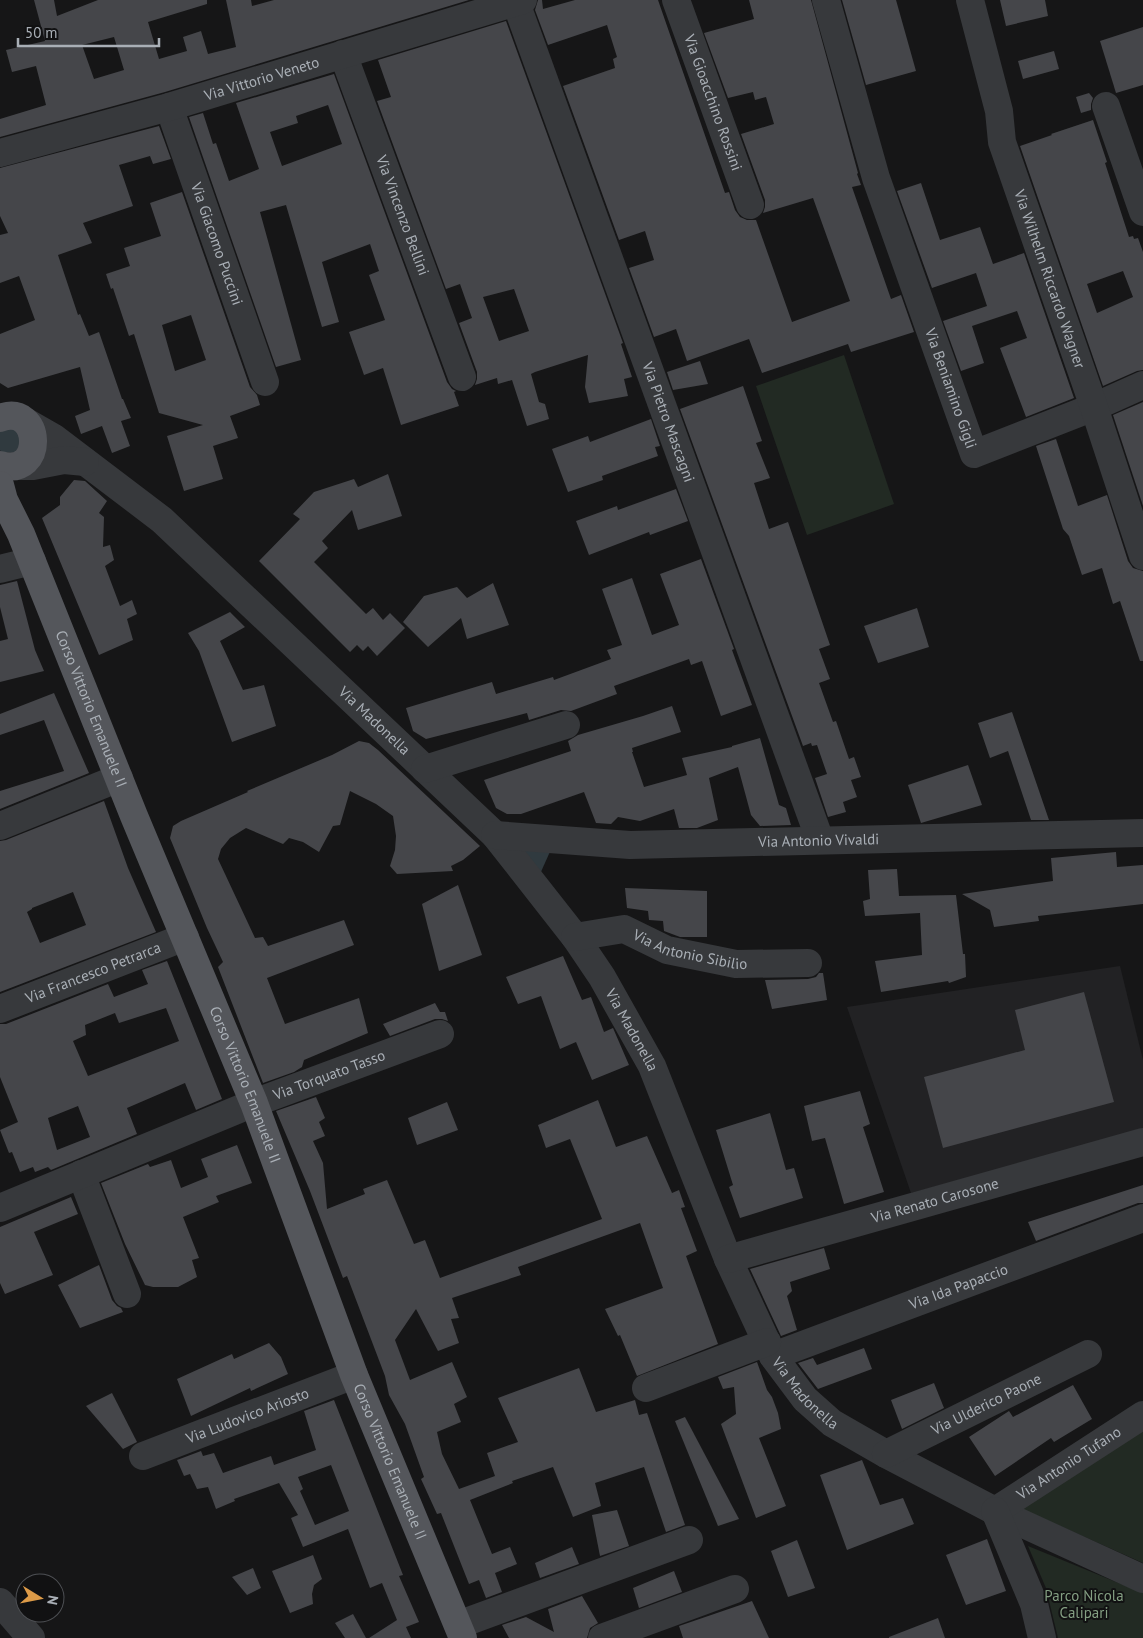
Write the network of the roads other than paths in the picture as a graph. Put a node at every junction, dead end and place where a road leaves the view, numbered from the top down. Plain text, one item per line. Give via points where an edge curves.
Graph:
1 (676, 0) edge
2 (826, 0) edge
3 (970, 0) edge
4 (518, 1) edge
5 (344, 54) junction
6 (169, 106) junction
7 (1106, 106) dead end
8 (0, 153) edge
9 (750, 205) dead end
10 (1143, 212) edge
11 (462, 377) dead end
12 (265, 382) dead end
13 (1143, 385) edge
14 (1094, 407) junction
15 (12, 416) edge
16 (85, 462) junction
17 (15, 466) edge
18 (1143, 556) edge
19 (32, 562) junction
20 (0, 569) edge
21 (566, 725) dead end
22 (425, 770) junction
23 (120, 778) junction
24 (0, 826) edge
25 (1143, 834) edge
26 (495, 835) junction
27 (820, 840) junction
28 (186, 937) junction
29 (575, 938) junction
30 (808, 963) dead end
31 (0, 1009) edge
32 (440, 1034) dead end
33 (254, 1103) junction
34 (1143, 1142) edge
35 (81, 1174) junction
36 (0, 1208) edge
37 (1143, 1218) edge
38 (728, 1259) junction
39 (127, 1294) dead end
40 (770, 1349) junction
41 (1088, 1354) dead end
42 (354, 1375) junction
43 (646, 1388) dead end
44 (1143, 1415) edge
45 (886, 1454) junction
46 (142, 1456) dead end
47 (995, 1511) junction
48 (689, 1540) dead end
49 (1143, 1579) edge
50 (735, 1588) dead end
51 (0, 1602) edge
52 (460, 1632) edge
53 (30, 1638) edge
54 (602, 1638) edge
55 (1042, 1638) edge

1 - 9 street, Via Gioacchino Rossini
2 - 14 street, Via Beniamino Gigli via 876,178 974,454
3 - 14 street, Via Wilhelm Riccardo Wagner via 999,111 1002,142
4 - 5 street, Via Vittorio Veneto
4 - 27 street, Via Pietro Mascagni
5 - 6 street, Via Vittorio Veneto
5 - 11 street, Via Vincenzo Bellini
6 - 8 street, Via Vittorio Veneto
6 - 12 street, Via Giacomo Puccini
7 - 10 street
13 - 14 street, Via Beniamino Gigli
14 - 18 street, Via Wilhelm Riccardo Wagner
15 - 16 street, Via Madonella via 54,438
15 - 17 main road, Corso Vittorio Emanuele II via 31,428 34,436
16 - 17 street via 64,460
16 - 22 street, Via Madonella via 162,520
17 - 19 main road, Corso Vittorio Emanuele II via 15,509
19 - 20 street
19 - 23 main road, Corso Vittorio Emanuele II
21 - 22 street
22 - 26 street, Via Madonella
23 - 24 street
23 - 28 main road, Corso Vittorio Emanuele II
25 - 27 street, Via Antonio Vivaldi
26 - 27 street, Via Antonio Vivaldi via 630,845
26 - 29 street, Via Madonella
28 - 31 street, Via Francesco Petrarca
28 - 33 main road, Corso Vittorio Emanuele II
29 - 30 street, Via Antonio Sibilio via 624,929 667,950 736,964
29 - 38 street, Via Madonella via 602,977 652,1066
32 - 33 street, Via Torquato Tasso
33 - 35 street, Via Torquato Tasso
33 - 42 main road, Corso Vittorio Emanuele II
34 - 38 street, Via Renato Carosone
35 - 36 street, Via Torquato Tasso
35 - 39 street
37 - 40 street, Via Ida Papaccio
38 - 40 street, Via Madonella
40 - 43 street, Via Ida Papaccio
40 - 45 street, Via Madonella via 805,1399 832,1423
41 - 45 street, Via Ulderico Paone
42 - 46 street, Via Ludovico Ariosto
42 - 52 main road, Corso Vittorio Emanuele II
44 - 47 street, Via Antonio Tufano
45 - 47 street, Via Madonella
47 - 49 street, Via Madonella
47 - 55 street via 1034,1604
48 - 52 street
50 - 54 street
51 - 53 street

